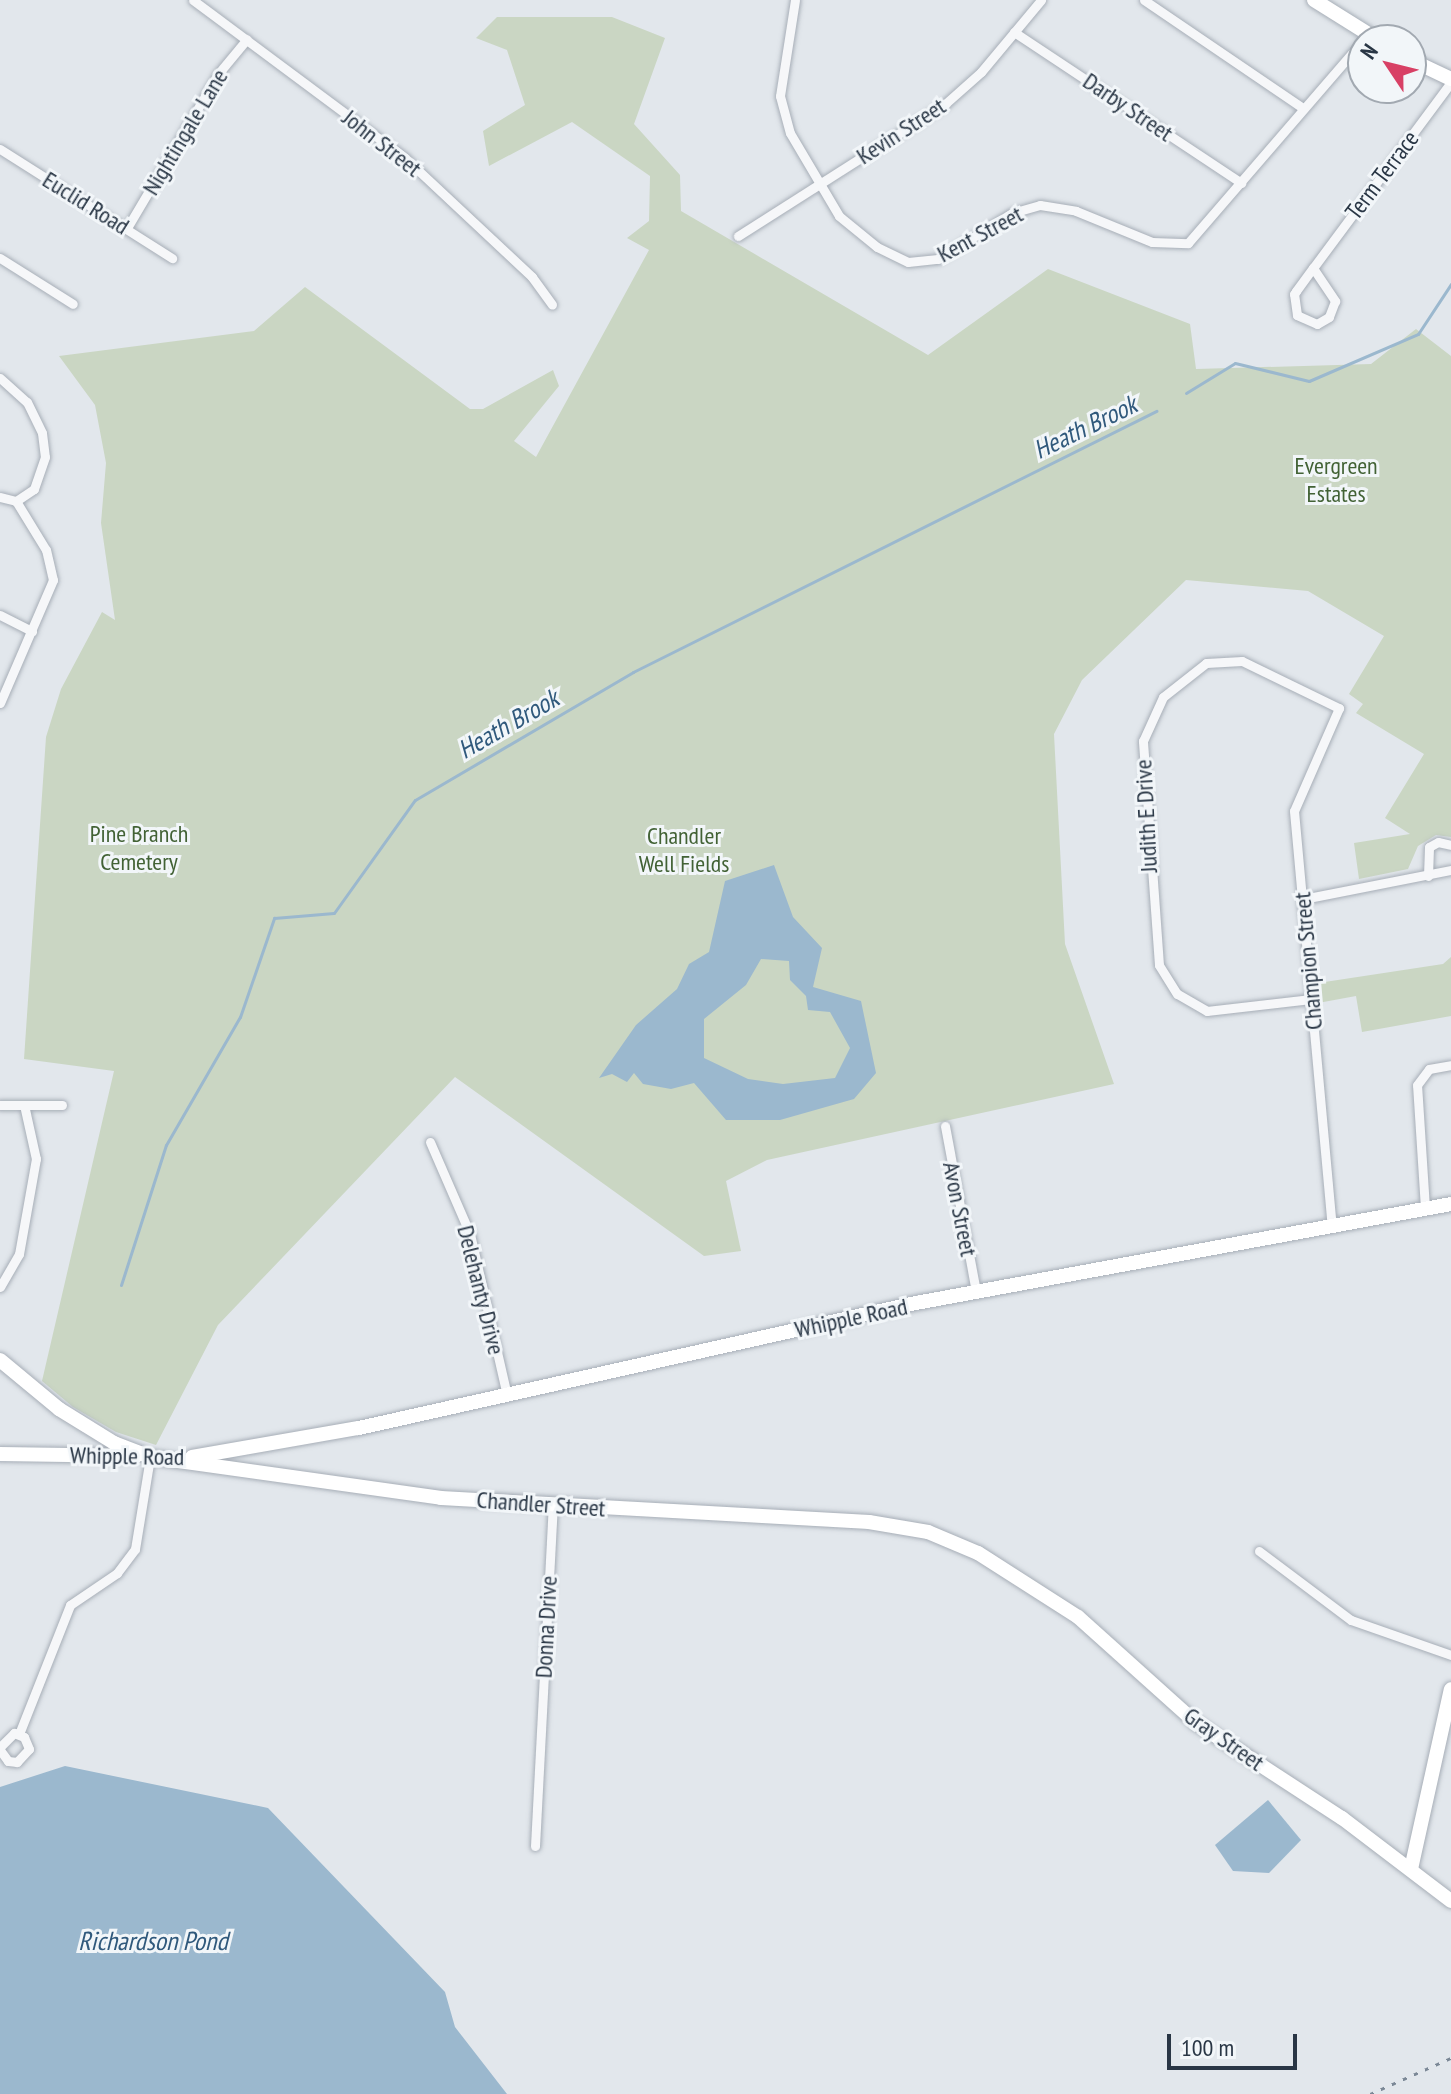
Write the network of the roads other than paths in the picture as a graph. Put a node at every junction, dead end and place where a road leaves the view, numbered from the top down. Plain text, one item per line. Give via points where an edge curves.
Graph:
1 (193, 0) edge
2 (795, 0) edge
3 (1041, 0) edge
4 (1144, 0) edge
5 (1314, 0) edge
6 (1348, 24) edge
7 (1014, 32) junction
8 (247, 39) junction
9 (1347, 61) edge
10 (1427, 68) edge
11 (1451, 81) edge
12 (1303, 108) junction
13 (0, 149) edge
14 (1241, 183) junction
15 (818, 185) junction
16 (127, 228) junction
17 (738, 236) dead end
18 (0, 258) edge
19 (172, 258) dead end
20 (1313, 268) junction
21 (73, 304) dead end
22 (552, 305) dead end
23 (0, 378) edge
24 (0, 497) edge
25 (16, 501) junction
26 (0, 615) edge
27 (32, 631) junction
28 (0, 703) edge
29 (1339, 708) joint
30 (1451, 845) edge
31 (1451, 870) edge
32 (1428, 876) junction
33 (1303, 899) junction
34 (1311, 999) junction
35 (1451, 1065) edge
36 (0, 1105) edge
37 (24, 1105) junction
38 (62, 1105) dead end
39 (945, 1126) dead end
40 (430, 1142) dead end
41 (1451, 1204) edge
42 (1425, 1208) junction
43 (1332, 1225) junction
44 (0, 1287) edge
45 (976, 1292) junction
46 (0, 1360) edge
47 (507, 1396) junction
48 (80, 1422) junction
49 (254, 1449) junction
50 (0, 1454) edge
51 (74, 1455) junction
52 (150, 1457) junction
53 (256, 1473) junction
54 (553, 1505) junction
55 (1259, 1551) dead end
56 (1003, 1568) joint
57 (1451, 1655) edge
58 (1451, 1689) edge
59 (19, 1734) junction
60 (0, 1749) edge
61 (535, 1846) dead end
62 (1411, 1869) junction
63 (1451, 1901) edge

1 - 8 street, John Street
2 - 15 street, Kent Street via 780,96 790,133
3 - 7 street, Kevin Street
4 - 12 street
5 - 6 main road
7 - 14 street, Darby Street
7 - 15 street, Kevin Street via 945,104
8 - 16 street, Nightingale Lane via 218,74
8 - 22 street, John Street via 405,158 532,277
9 - 12 street, Kent Street
10 - 11 main road
11 - 20 street, Term Terrace
12 - 14 street, Kent Street
13 - 16 street, Euclid Road
14 - 15 street, Kent Street via 1196,236 1178,245 1152,242 1057,205 1040,205 1012,213 956,249 922,263 896,258 868,240 839,216
15 - 17 street, Kevin Street
16 - 19 street, Euclid Road
18 - 21 street
20 - 20 street, Term Terrace via 1293,303 1300,319 1317,324 1329,317 1335,301
23 - 25 street via 27,402 45,445 40,480
24 - 25 street
25 - 27 street via 46,550 53,573
26 - 27 street
27 - 28 street
29 - 33 street, Champion Street via 1296,798
29 - 34 street, Judith E Drive via 1242,661 1206,663 1176,683 1157,707 1140,763 1153,921 1159,965 1167,981 1188,1003 1207,1011
30 - 32 street via 1438,842 1429,847
31 - 32 street
32 - 33 street
33 - 34 street, Champion Street
34 - 43 street, Champion Street
35 - 42 street via 1429,1069 1417,1085
36 - 37 street
37 - 38 street
37 - 44 street via 36,1159 19,1254
39 - 45 street, Avon Street
40 - 47 street, Delehanty Drive via 470,1234
41 - 42 main road, Whipple Road
42 - 43 main road, Whipple Road
43 - 45 main road, Whipple Road
45 - 47 main road, Whipple Road
46 - 48 main road, Chandler Street
47 - 49 main road, Whipple Road
48 - 51 main road via 84,1436
48 - 52 main road, Chandler Street
49 - 52 main road, Whipple Road
49 - 53 main road
50 - 51 main road, Whipple Road
51 - 52 main road, Whipple Road
52 - 53 main road, Chandler Street
52 - 59 street via 135,1549 117,1573 70,1605
53 - 54 main road, Chandler Street via 369,1491
54 - 56 main road, Chandler Street via 904,1526 956,1543
54 - 61 street, Donna Drive
55 - 57 street via 1351,1620
56 - 62 main road, Gray Street via 1090,1626 1209,1733
58 - 62 main road
59 - 60 street via 5,1737
59 - 60 street via 29,1744 25,1758 12,1763
62 - 63 main road, Gray Street

